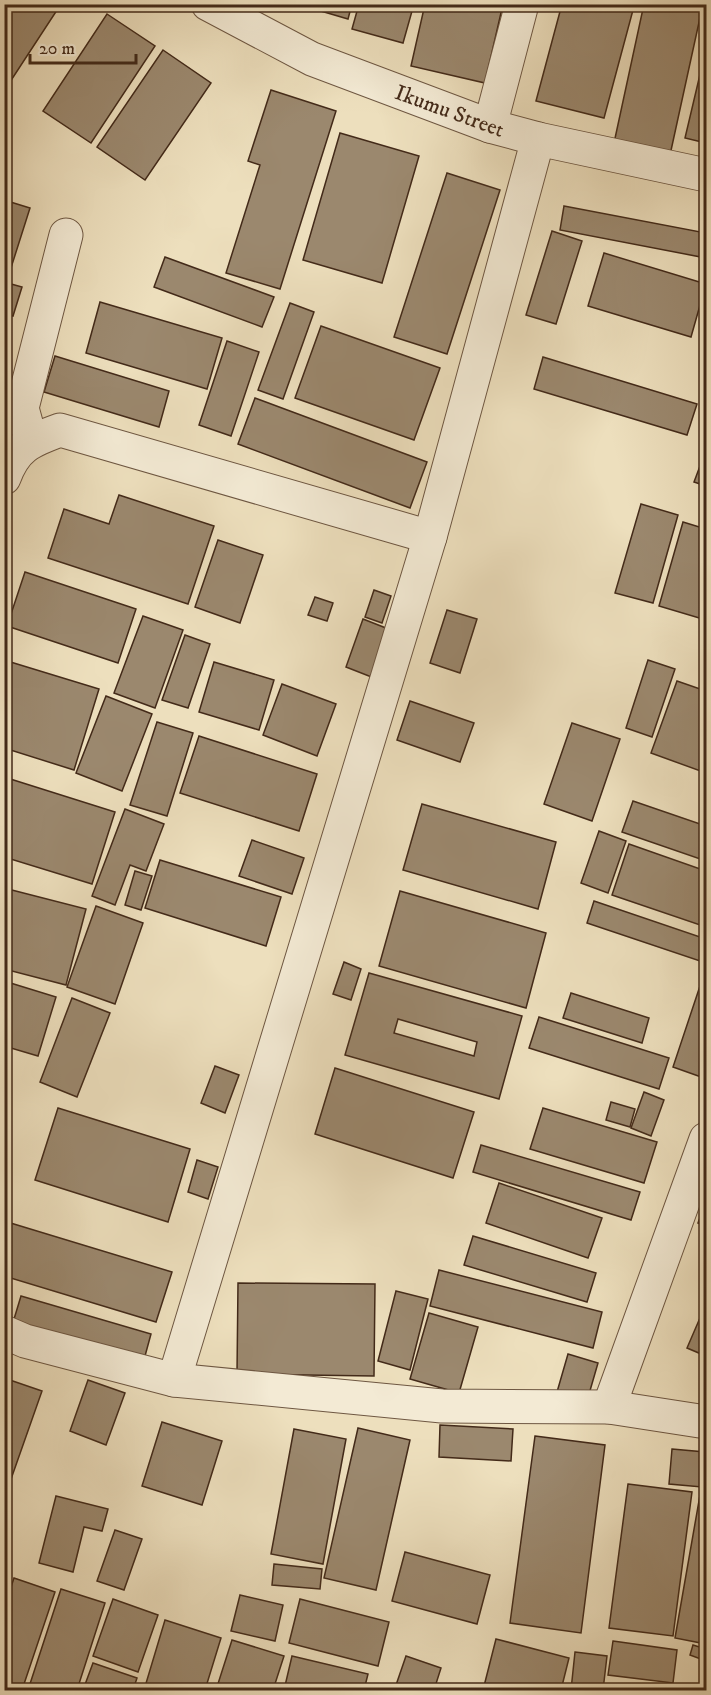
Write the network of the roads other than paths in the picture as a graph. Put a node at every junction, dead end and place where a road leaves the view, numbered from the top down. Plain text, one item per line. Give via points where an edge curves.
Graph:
1 (208, 4) edge
2 (522, 4) edge
3 (490, 126) junction
4 (538, 139) junction
5 (706, 175) edge
6 (66, 235) dead end
7 (31, 441) junction
8 (4, 478) edge
9 (430, 537) junction
10 (706, 1139) edge
11 (4, 1332) edge
12 (174, 1380) junction
13 (609, 1407) junction
14 (706, 1422) edge

1 - 3 street, Ikumu Street via 312,59
2 - 3 street
3 - 4 street, Ikumu Street
4 - 5 street, Ikumu Street
4 - 9 street
6 - 7 street via 22,408
7 - 8 street via 10,461
7 - 9 street via 60,430
9 - 12 street
10 - 13 street
11 - 12 street
12 - 13 street via 442,1406
13 - 14 street

